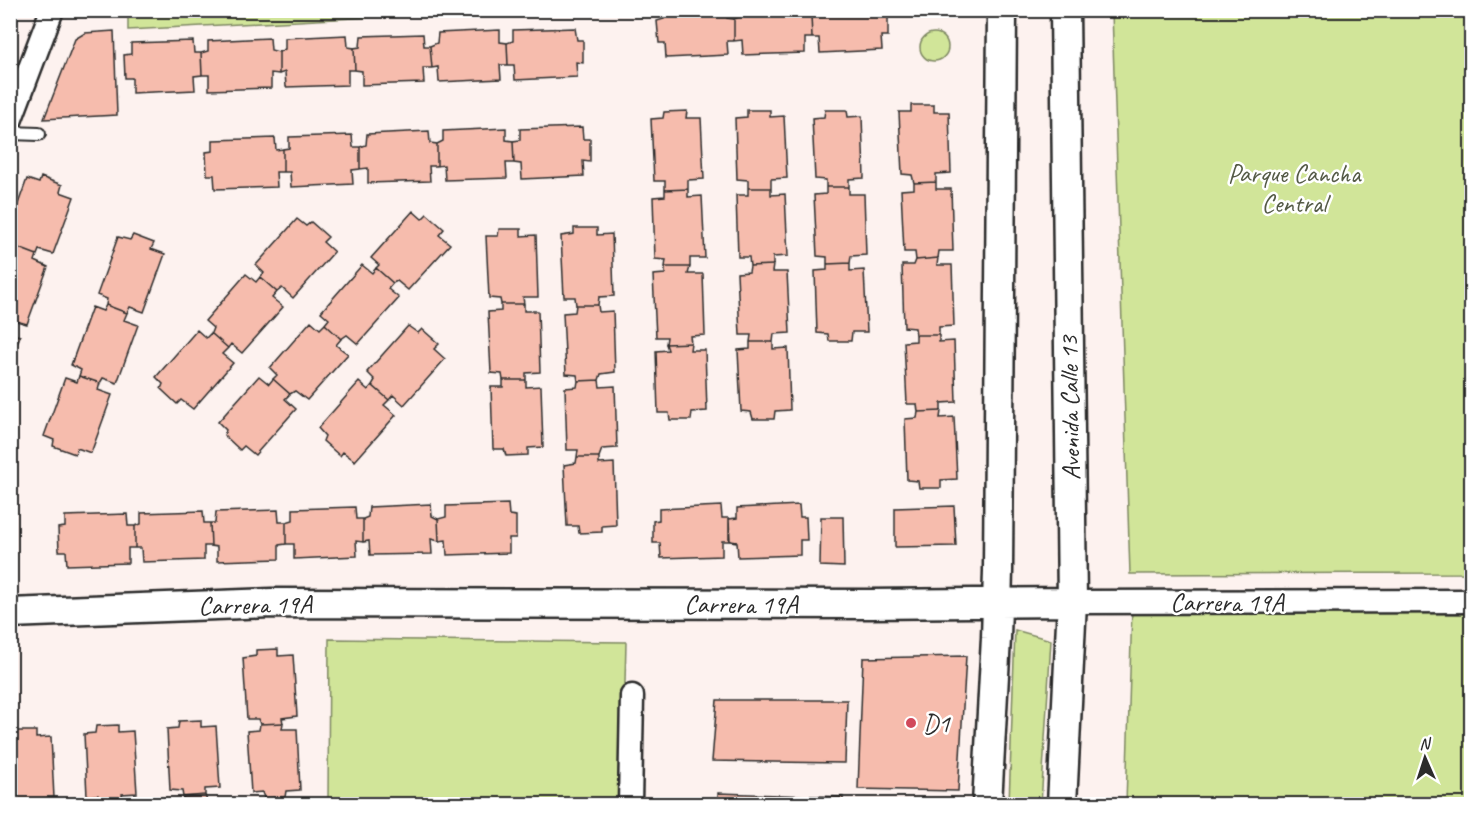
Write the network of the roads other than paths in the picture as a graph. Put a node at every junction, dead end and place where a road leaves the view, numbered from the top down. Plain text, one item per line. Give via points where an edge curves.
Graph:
1 (52, 10) edge
2 (1002, 10) edge
3 (1065, 10) edge
4 (10, 121) edge
5 (10, 133) edge
6 (39, 134) dead end
7 (1472, 601) edge
8 (997, 602) junction
9 (1072, 602) junction
10 (10, 613) edge
11 (632, 696) dead end
12 (630, 804) edge
13 (987, 804) edge
14 (1062, 804) edge

1 - 4 street
2 - 8 street
3 - 9 street, Avenida Calle 13
5 - 6 lane
7 - 9 street, Carrera 19A
8 - 9 street, Carrera 19A
8 - 10 street, Carrera 19A via 271,603
8 - 13 street
9 - 14 street, Avenida Calle 13
11 - 12 street

